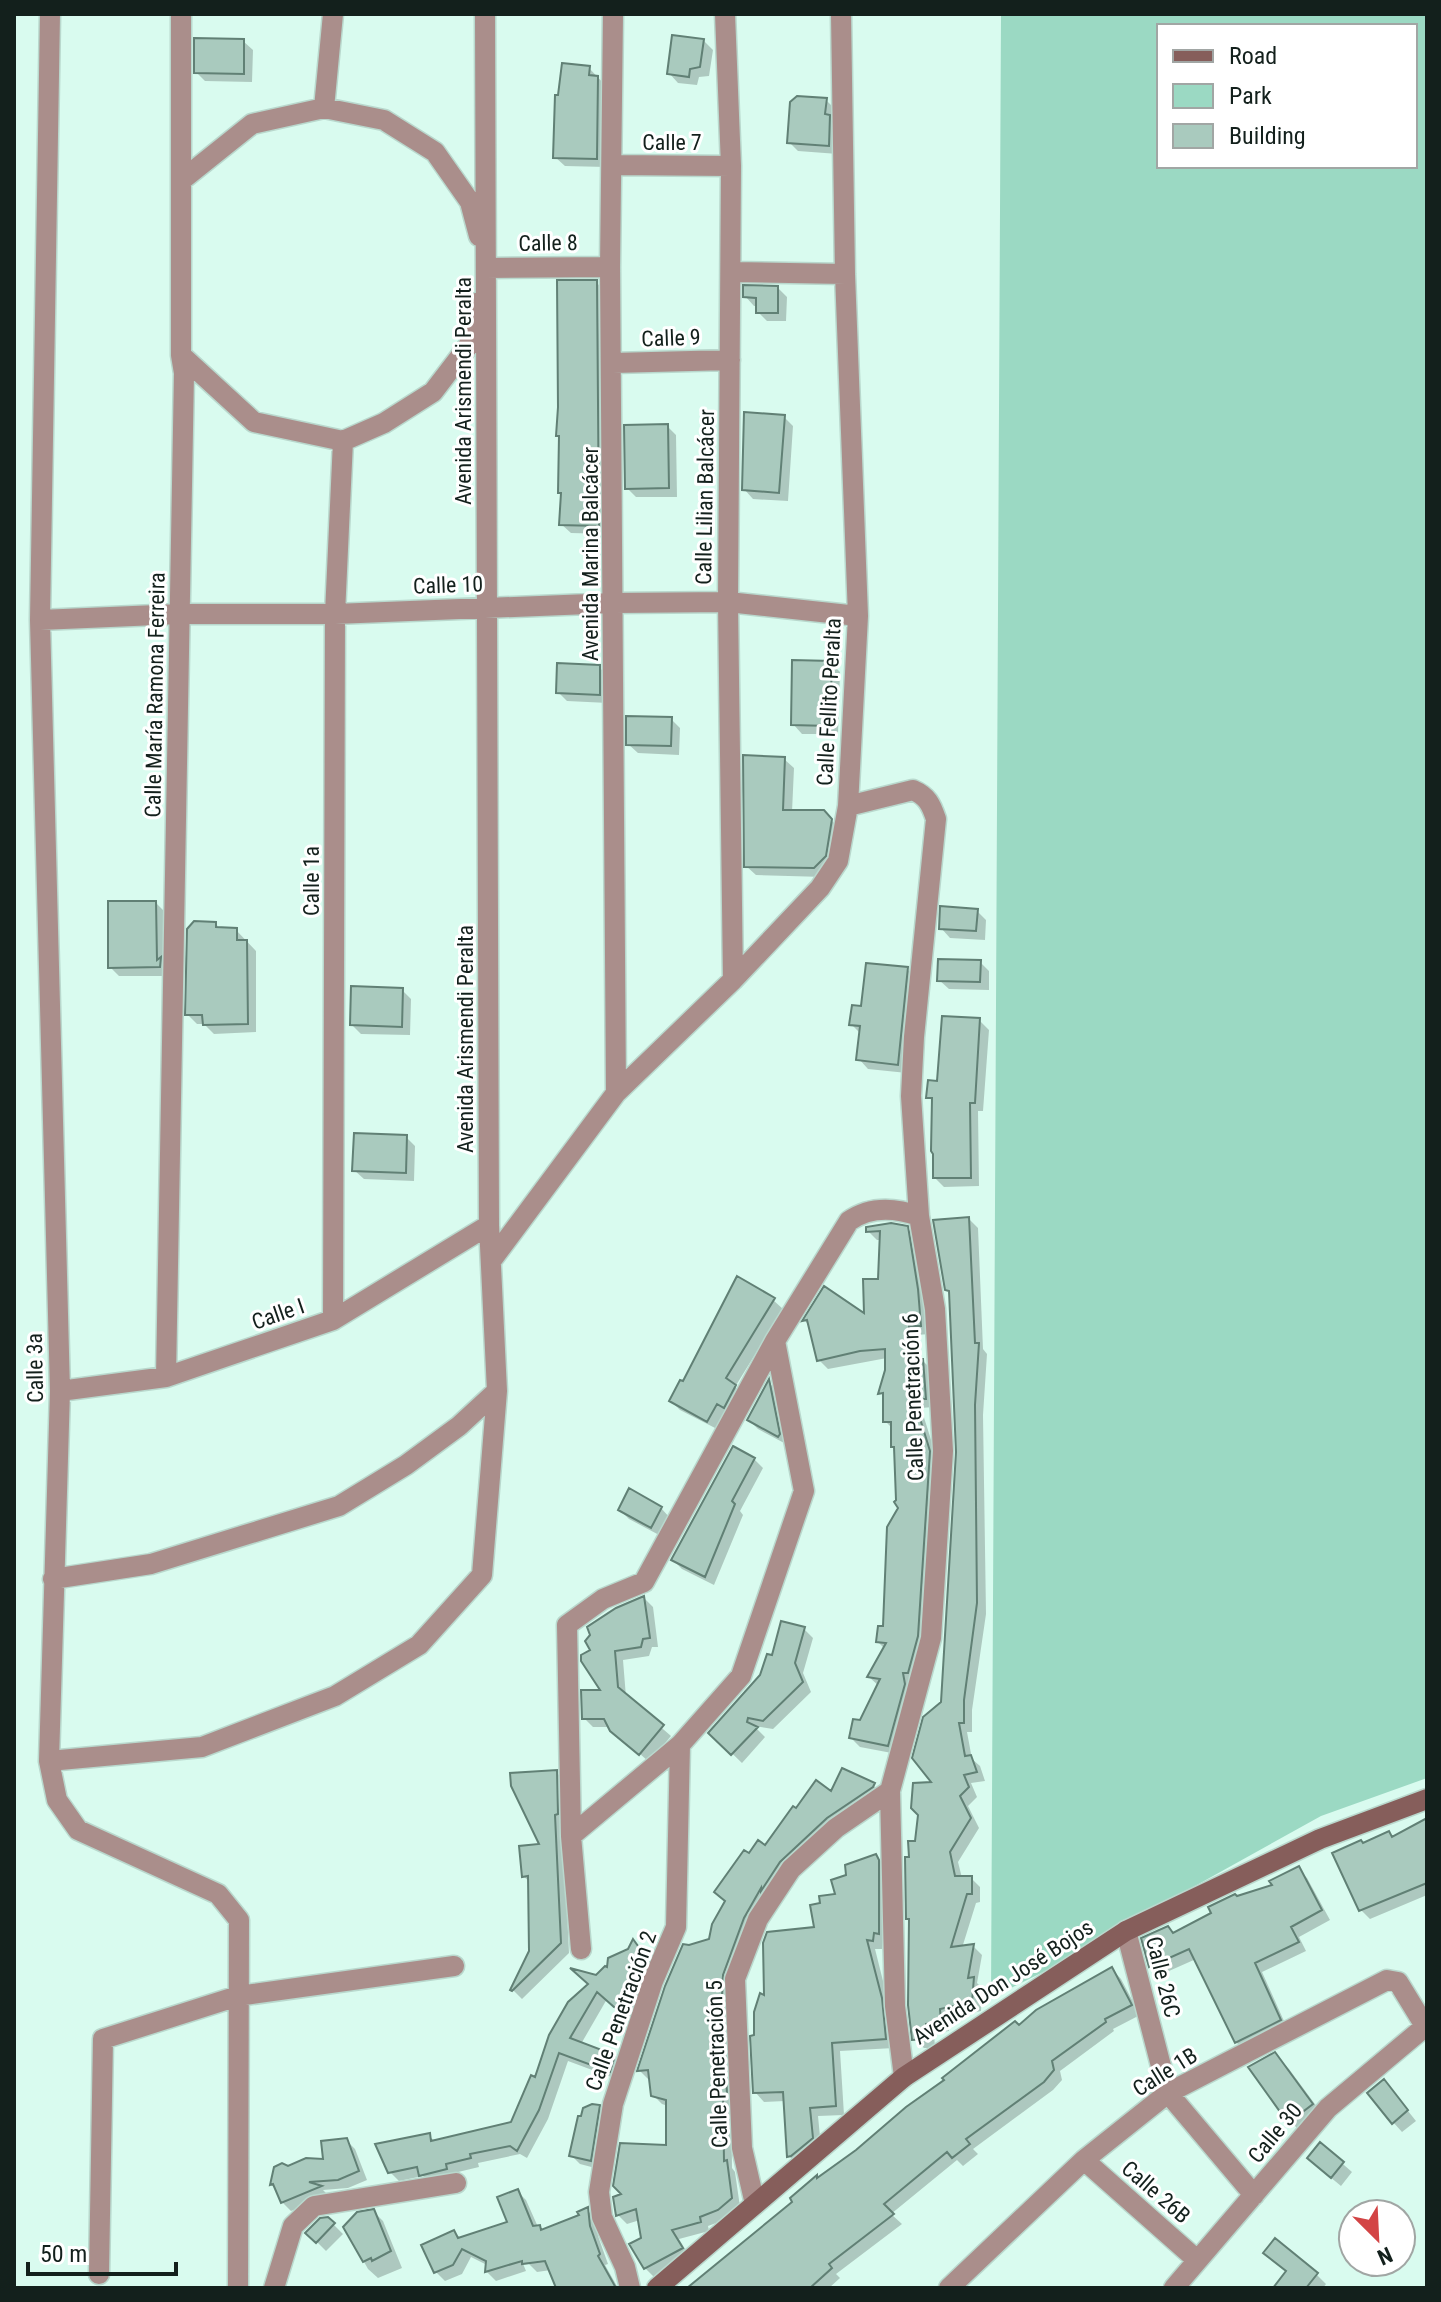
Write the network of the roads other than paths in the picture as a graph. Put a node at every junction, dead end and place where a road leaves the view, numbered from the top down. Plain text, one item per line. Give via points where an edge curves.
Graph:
1 (50, 14) edge
2 (181, 14) edge
3 (333, 14) edge
4 (485, 14) edge
5 (613, 14) edge
6 (725, 14) edge
7 (841, 14) edge
8 (324, 108) junction
9 (612, 165) junction
10 (731, 166) junction
11 (182, 180) junction
12 (610, 267) junction
13 (486, 268) junction
14 (732, 272) junction
15 (845, 274) junction
16 (181, 355) junction
17 (730, 360) junction
18 (613, 363) junction
19 (343, 441) junction
20 (728, 602) junction
21 (614, 603) junction
22 (488, 608) junction
23 (180, 614) junction
24 (335, 614) junction
25 (858, 616) junction
26 (40, 620) junction
27 (848, 806) junction
28 (733, 980) junction
29 (616, 1093) junction
30 (919, 1216) junction
31 (489, 1225) junction
32 (491, 1261) junction
33 (333, 1320) junction
34 (775, 1341) junction
35 (166, 1377) junction
36 (60, 1391) junction
37 (497, 1391) junction
38 (53, 1579) junction
39 (680, 1745) junction
40 (49, 1761) junction
41 (890, 1791) junction
42 (1427, 1799) edge
43 (571, 1836) junction
44 (1126, 1931) junction
45 (581, 1949) dead end
46 (454, 1966) dead end
47 (238, 1996) junction
48 (1426, 2025) edge
49 (904, 2077) junction
50 (1168, 2093) junction
51 (1084, 2160) junction
52 (456, 2183) dead end
53 (1254, 2195) junction
54 (755, 2204) junction
55 (1197, 2260) junction
56 (99, 2274) dead end
57 (238, 2288) edge
58 (274, 2288) edge
59 (630, 2288) edge
60 (657, 2288) edge
61 (949, 2288) edge
62 (1174, 2288) edge

1 - 26 street, Calle 3a
2 - 11 street, Calle María Ramona Ferreira
3 - 8 street
4 - 13 street, Avenida Arismendi Peralta
5 - 9 street, Avenida Marina Balcácer
6 - 10 street, Calle Lilian Balcácer
7 - 15 street, Calle Fellito Peralta
8 - 11 street via 252,124
8 - 13 street via 384,120 435,152 470,202
9 - 10 street, Calle 7
9 - 12 street, Avenida Marina Balcácer
10 - 14 street, Calle Lilian Balcácer
11 - 16 street, Calle María Ramona Ferreira
12 - 13 street, Calle 8
12 - 18 street, Avenida Marina Balcácer
13 - 19 street via 469,345 433,392
13 - 22 street, Avenida Arismendi Peralta
14 - 15 street
14 - 17 street, Calle Lilian Balcácer
15 - 25 street, Calle Fellito Peralta
16 - 19 street via 254,422
16 - 23 street, Calle María Ramona Ferreira
17 - 18 street, Calle 9
17 - 20 street, Calle Lilian Balcácer
18 - 21 street, Avenida Marina Balcácer
19 - 24 street, Calle 1a
20 - 21 street, Calle 10
20 - 25 street, Calle 10
20 - 28 street, Calle Lilian Balcácer
21 - 22 street, Calle 10
21 - 29 street, Avenida Marina Balcácer
22 - 24 street, Calle 10
22 - 31 street, Avenida Arismendi Peralta
23 - 24 street, Calle 10
23 - 26 street, Calle 10
23 - 35 street, Calle María Ramona Ferreira
24 - 33 street, Calle 1a
25 - 27 street, Calle Fellito Peralta
26 - 36 street, Calle 3a
27 - 28 street, Calle Fellito Peralta via 831,875
27 - 30 street, Calle Penetración 6 via 913,790 932,804 936,819 911,1096
28 - 29 street, Calle Fellito Peralta
29 - 32 street, Calle Fellito Peralta
30 - 34 street via 882,1210 860,1213 849,1221
30 - 41 street, Calle Penetración 6 via 935,1309 943,1451 931,1638
31 - 32 street, Avenida Arismendi Peralta
31 - 33 street, Calle I
32 - 37 street, Avenida Arismendi Peralta
33 - 35 street, Calle I
34 - 39 street via 804,1491 741,1676
34 - 43 street via 644,1582 603,1599 567,1625
35 - 36 street, Calle I
36 - 38 street, Calle 3a
37 - 38 street via 406,1465 339,1506 151,1564
37 - 40 street, Avenida Arismendi Peralta via 482,1575 419,1645 335,1696 202,1747
38 - 40 street, Calle 3a
39 - 43 street
39 - 59 street, Calle Penetración 2 via 676,1927 613,2104 599,2192 602,2217
40 - 47 street, Calle 3a via 57,1800 78,1830 218,1894 239,1920
41 - 49 street, Calle Penetración 6 via 895,2006
41 - 54 street, Calle Penetración 5 via 836,1828 791,1869 758,1919 735,1979 742,2148
42 - 44 street, Avenida Don José Bojos via 1320,1839
43 - 45 street
44 - 49 street, Avenida Don José Bojos
44 - 50 street, Calle 26C
46 - 47 street
47 - 56 street via 103,2039
47 - 57 street, Calle 3a
48 - 50 street, Calle 1B via 1398,1982 1387,1980
48 - 53 street, Calle 30 via 1328,2108
49 - 54 street, Avenida Don José Bojos
50 - 51 street, Calle 1B
50 - 53 street, Calle 26C
51 - 55 street, Calle 26B
51 - 61 street, Calle 1B
52 - 58 street via 314,2206 293,2226
53 - 55 street, Calle 30
54 - 60 street, Avenida Don José Bojos
55 - 62 street, Calle 30

